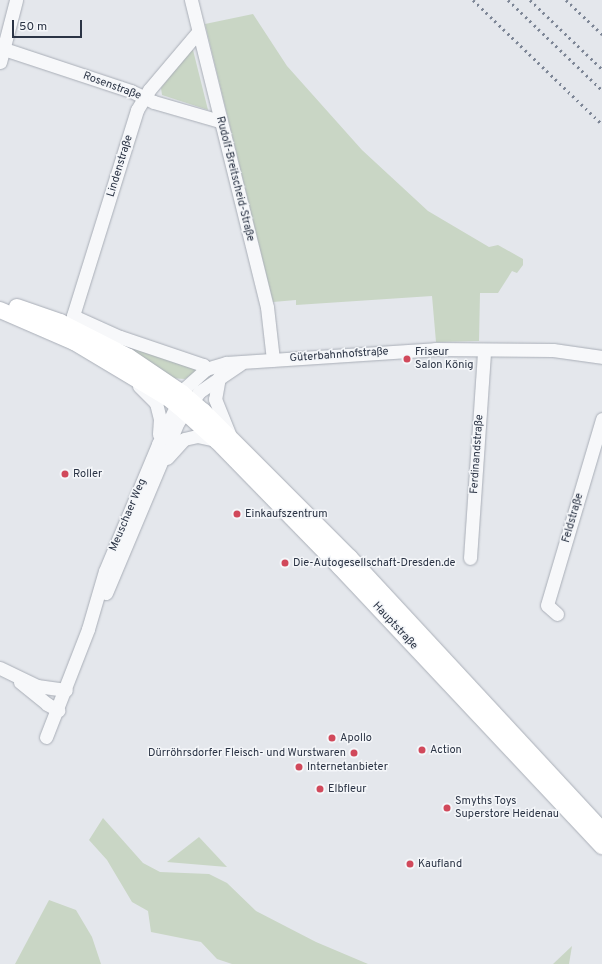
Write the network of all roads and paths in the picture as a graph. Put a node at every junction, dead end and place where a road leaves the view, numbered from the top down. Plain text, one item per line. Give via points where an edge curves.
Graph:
1 (16, 0) edge
2 (191, 0) edge
3 (198, 32) junction
4 (4, 49) junction
5 (0, 62) edge
6 (143, 98) junction
7 (220, 121) junction
8 (0, 302) edge
9 (0, 310) edge
10 (484, 350) junction
11 (602, 357) edge
12 (273, 360) junction
13 (110, 362) junction
14 (243, 362) junction
15 (206, 369) junction
16 (219, 376) junction
17 (183, 402) junction
18 (602, 419) edge
19 (224, 438) junction
20 (158, 444) junction
21 (155, 478) junction
22 (470, 558) dead end
23 (557, 614) dead end
24 (88, 629) junction
25 (0, 668) edge
26 (14, 676) junction
27 (66, 690) junction
28 (58, 710) junction
29 (46, 737) dead end
30 (602, 830) edge
31 (602, 846) edge

1 - 4 street via 3,42
2 - 3 street, Rudolf-Breitscheid-Straße
3 - 6 street, Lindenstraße
3 - 7 street, Rudolf-Breitscheid-Straße
4 - 5 street
4 - 6 street, Rosenstraße via 131,91
6 - 7 street, Rosenstraße
6 - 15 street, Lindenstraße via 137,110 73,316 120,337 203,365
7 - 12 street, Rudolf-Breitscheid-Straße via 267,307
8 - 17 main road via 60,322 129,356
9 - 13 main road via 74,342
10 - 11 street, Güterbahnhofstraße via 553,350
10 - 12 street, Güterbahnhofstraße via 435,349
10 - 22 street, Ferdinandstraße
12 - 14 street, Güterbahnhofstraße
13 - 17 main road
13 - 20 street via 149,394 156,403 160,419
14 - 15 street, Güterbahnhofstraße via 216,365
14 - 16 street, Güterbahnhofstraße
15 - 17 street
16 - 17 street, Güterbahnhofstraße
16 - 19 street via 215,399
17 - 19 main road, Hauptstraße
17 - 20 street, Meuschaer Weg
17 - 21 street, Meuschaer Weg
18 - 23 street, Feldstraße via 547,605
19 - 21 street via 197,436 184,439 171,452
19 - 30 main road, Hauptstraße via 355,563
19 - 31 main road, Hauptstraße via 340,567
20 - 24 street, Meuschaer Weg via 105,571
21 - 24 street, Meuschaer Weg
24 - 27 street, Meuschaer Weg
25 - 26 street
26 - 27 street via 37,686
26 - 28 street
27 - 28 street, Meuschaer Weg
28 - 29 street, Meuschaer Weg

